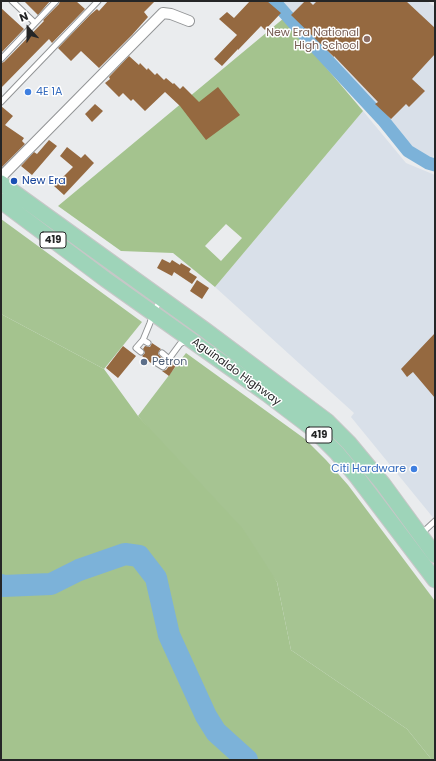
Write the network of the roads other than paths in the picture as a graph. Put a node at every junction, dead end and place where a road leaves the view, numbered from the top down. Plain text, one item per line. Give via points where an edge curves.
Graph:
1 (12, 1) edge
2 (56, 1) edge
3 (98, 1) edge
4 (189, 21) dead end
5 (35, 23) junction
6 (1, 59) edge
7 (1, 102) edge
8 (1, 177) edge
9 (1, 182) edge
10 (1, 201) edge
11 (29, 203) junction
12 (20, 215) junction
13 (161, 298) junction
14 (153, 313) junction
15 (197, 334) junction
16 (143, 340) junction
17 (148, 343) dead end
18 (141, 352) dead end
19 (162, 353) dead end
20 (169, 359) junction
21 (155, 362) dead end
22 (435, 521) edge
23 (420, 534) junction
24 (434, 553) edge
25 (420, 560) junction
26 (435, 580) edge

1 - 5 lane
2 - 5 lane
3 - 7 lane
4 - 8 street via 163,13
5 - 6 lane
9 - 11 main road, Aguinaldo Highway / 419
10 - 12 main road, Aguinaldo Highway / 419
11 - 12 main road
11 - 13 main road, Aguinaldo Highway / 419
12 - 14 main road, Aguinaldo Highway / 419
13 - 14 lane
13 - 15 main road, Aguinaldo Highway / 419
14 - 15 main road, Aguinaldo Highway / 419
14 - 16 lane
15 - 20 lane via 180,344
15 - 23 main road, Aguinaldo Highway / 419 via 327,421 383,484
15 - 25 main road, Aguinaldo Highway / 419 via 267,394 313,429 337,453
16 - 17 lane
16 - 18 lane via 136,348
19 - 20 lane
20 - 21 lane via 163,368
22 - 23 lane
23 - 24 main road, Aguinaldo Highway / 419
24 - 25 main road
25 - 26 main road, Aguinaldo Highway / 419

